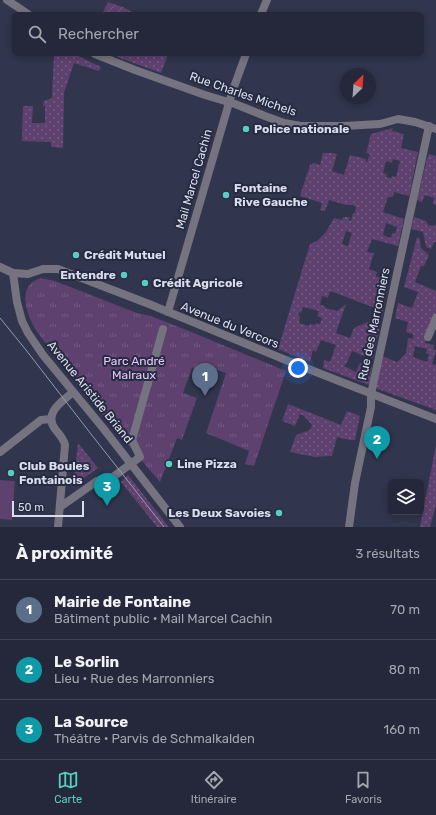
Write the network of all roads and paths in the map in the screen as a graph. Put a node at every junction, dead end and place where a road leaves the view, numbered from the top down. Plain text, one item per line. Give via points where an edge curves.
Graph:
1 (6, 0) edge
2 (267, 0) edge
3 (25, 12) edge
4 (262, 12) edge
5 (100, 56) edge
6 (245, 56) edge
7 (229, 103) junction
8 (432, 127) edge
9 (0, 267) edge
10 (13, 273) junction
11 (168, 312) junction
12 (436, 318) edge
13 (163, 329) dead end
14 (428, 337) dead end
15 (73, 392) junction
16 (371, 394) junction
17 (51, 419) junction
18 (436, 419) edge
19 (0, 452) edge
20 (131, 464) junction
21 (60, 507) junction
22 (58, 527) edge
23 (180, 527) edge
24 (349, 527) edge

1 - 3 street
2 - 4 street
5 - 7 street, Rue Charles Michels
6 - 7 street, Mail Marcel Cachin
7 - 8 street, Rue Charles Michels via 284,123 301,126 380,124 398,120
7 - 11 street, Mail Marcel Cachin
8 - 16 street, Rue des Marronniers
9 - 10 street
10 - 11 street, Avenue du Vercors via 28,274 43,269 58,269
10 - 15 street, Avenue Aristide Briand via 17,302 28,333
11 - 16 street, Avenue du Vercors
12 - 14 street
13 - 20 street via 132,440 140,457
15 - 17 street via 56,408
15 - 20 street, Avenue Aristide Briand
16 - 18 street, Avenue du Vercors
16 - 24 street, Rue des Marronniers
17 - 19 street via 41,420
17 - 21 street via 53,427 65,443
20 - 21 street via 113,477 97,481
20 - 23 street, Avenue Aristide Briand
21 - 22 street

